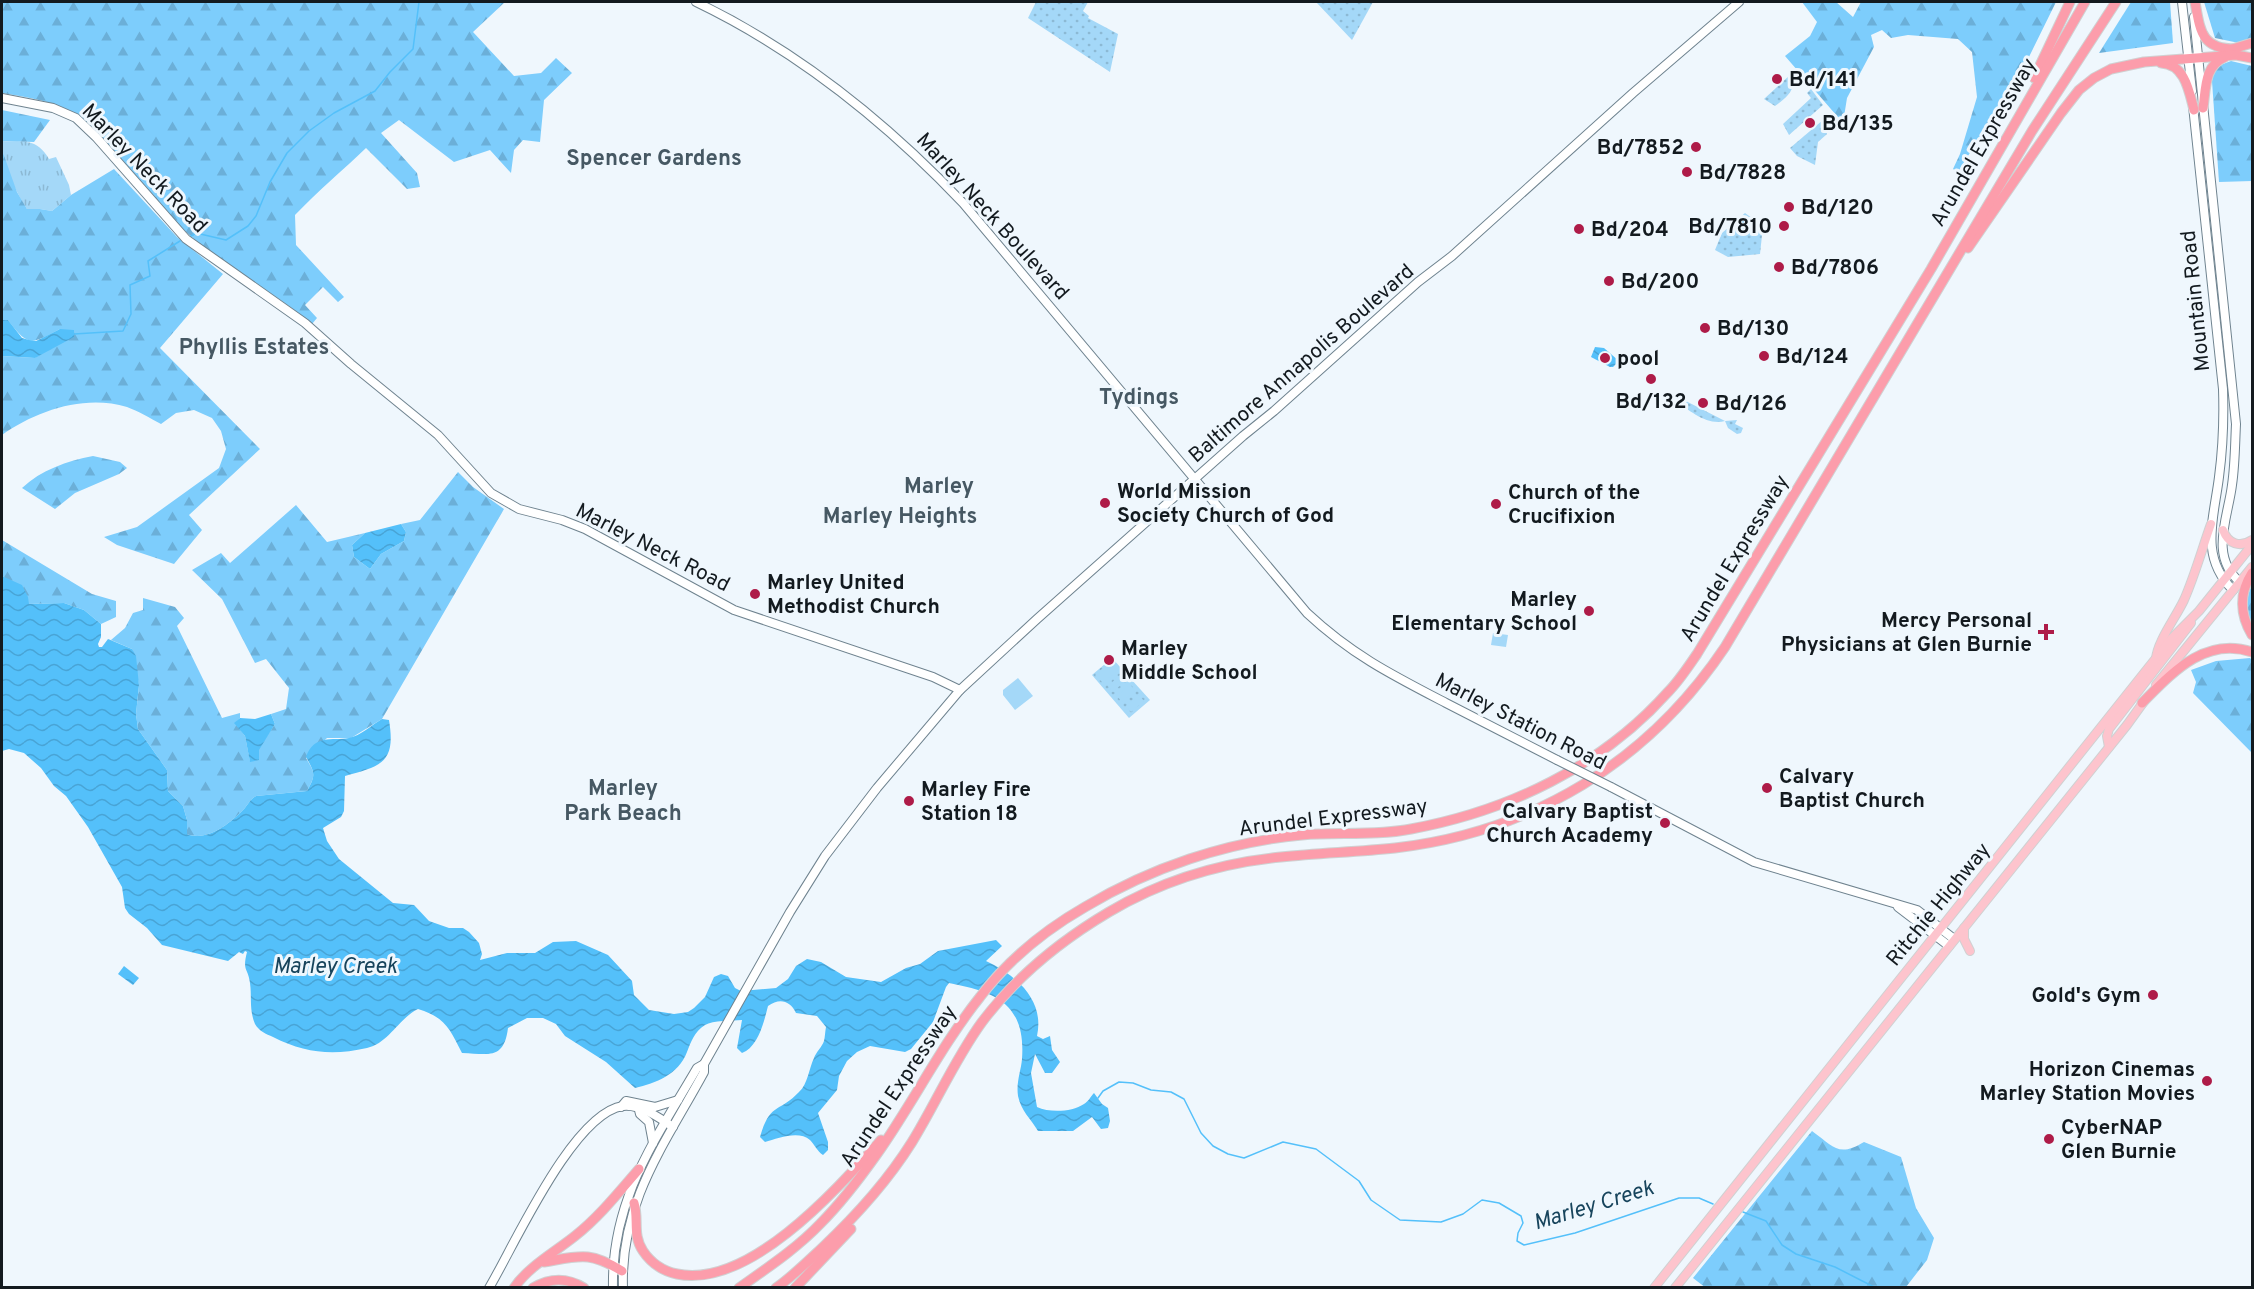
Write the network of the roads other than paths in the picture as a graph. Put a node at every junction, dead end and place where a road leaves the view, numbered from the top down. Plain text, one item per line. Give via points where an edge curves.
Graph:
1 (696, 2) edge
2 (1739, 2) edge
3 (2070, 2) edge
4 (2085, 2) edge
5 (2116, 2) edge
6 (2182, 2) edge
7 (2194, 2) edge
8 (2253, 44) edge
9 (2236, 52) junction
10 (2193, 55) junction
11 (2253, 58) edge
12 (2144, 62) junction
13 (2, 98) edge
14 (2199, 109) junction
15 (2005, 140) junction
16 (1900, 352) junction
17 (1196, 478) junction
18 (2211, 524) junction
19 (2223, 530) junction
20 (2253, 540) edge
21 (2253, 545) edge
22 (2253, 567) edge
23 (2230, 573) junction
24 (2253, 573) edge
25 (2223, 581) junction
26 (2240, 582) junction
27 (2233, 590) junction
28 (2199, 611) junction
29 (2253, 635) edge
30 (2253, 652) edge
31 (2156, 659) junction
32 (960, 690) junction
33 (2142, 703) junction
34 (2109, 747) junction
35 (1964, 928) junction
36 (1938, 932) junction
37 (1951, 943) junction
38 (1970, 951) dead end
39 (704, 1064) junction
40 (678, 1100) junction
41 (621, 1107) junction
42 (638, 1108) junction
43 (900, 1119) junction
44 (669, 1125) junction
45 (652, 1143) junction
46 (639, 1169) junction
47 (869, 1200) junction
48 (634, 1203) junction
49 (541, 1262) junction
50 (613, 1266) junction
51 (622, 1271) junction
52 (489, 1287) edge
53 (514, 1287) edge
54 (533, 1287) edge
55 (584, 1287) edge
56 (613, 1287) edge
57 (623, 1287) edge
58 (739, 1287) edge
59 (776, 1287) edge
60 (795, 1287) edge
61 (1654, 1287) edge
62 (1675, 1287) edge

1 - 17 main road, Marley Neck Boulevard via 818,73 918,156 963,203
2 - 17 main road, Baltimore Annapolis Boulevard
3 - 15 highway
4 - 15 highway, Arundel Expressway
5 - 16 highway, Arundel Expressway via 2032,131
6 - 10 main road, Mountain Road
7 - 9 highway via 2199,25 2208,41 2215,47
7 - 10 main road, Mountain Road
8 - 9 highway
9 - 10 highway
9 - 11 highway
9 - 14 highway via 2211,67
10 - 12 highway
10 - 14 main road, Mountain Road
12 - 14 highway via 2168,63 2181,73
12 - 16 highway via 2103,73 2071,99
13 - 32 main road, Marley Neck Road via 53,108 76,118 186,239 305,323 438,435 478,480 505,502 585,529 734,610 933,677
14 - 18 main road, Mountain Road via 2223,389 2224,424
14 - 19 main road, Mountain Road via 2236,424 2232,486
15 - 43 highway, Arundel Expressway via 1697,654 1669,692 1635,725 1594,758 1546,785 1490,809 1408,830 1266,839 1230,847 1136,880 1087,905 1028,946 979,998
16 - 47 highway, Arundel Expressway via 1716,660 1666,719 1631,751 1570,793 1492,828 1394,848 1231,864 1142,894 1104,915 1060,945 993,1009 960,1057 912,1142
17 - 32 main road, Baltimore Annapolis Boulevard
17 - 36 main road, Marley Station Road, bridge via 1307,613 1351,651 1754,862 1892,902
18 - 25 main road, Mountain Road via 2212,554
18 - 31 main road via 2192,581 2157,648
19 - 20 main road via 2238,545
19 - 23 main road, Mountain Road via 2223,553
21 - 23 main road, Ritchie Highway
22 - 26 main road, Ritchie Highway
23 - 25 main road, Ritchie Highway
23 - 26 main road
24 - 29 highway via 2245,586 2242,607
25 - 27 main road, Mountain Road
25 - 28 main road, Ritchie Highway
26 - 27 main road, Ritchie Highway
27 - 33 main road, Ritchie Highway
28 - 31 main road, Ritchie Highway
28 - 34 main road via 2109,729
30 - 33 highway via 2215,649 2190,659
31 - 36 main road, Ritchie Highway
32 - 39 main road, Baltimore Annapolis Boulevard via 838,838 804,888
33 - 34 main road, Ritchie Highway
34 - 35 main road, Ritchie Highway
35 - 37 main road, Ritchie Highway
35 - 38 main road
36 - 37 main road, Marley Station Road
36 - 61 main road, Ritchie Highway
37 - 62 main road, Ritchie Highway
39 - 40 main road, Baltimore Annapolis Boulevard via 697,1068
39 - 44 main road, Baltimore Annapolis Boulevard via 704,1072
40 - 41 main road via 655,1107 626,1101
40 - 44 main road, Baltimore Annapolis Boulevard
41 - 42 main road
41 - 52 main road via 594,1122 567,1153
42 - 44 main road
42 - 45 main road via 649,1122
43 - 48 highway via 840,1186 799,1222 752,1258 718,1273 689,1277 660,1268 640,1246
43 - 58 highway, Arundel Expressway via 819,1225
44 - 45 main road, Baltimore Annapolis Boulevard
44 - 48 main road, Baltimore Annapolis Boulevard
45 - 46 main road, Baltimore Annapolis Boulevard
46 - 49 highway via 608,1206
46 - 50 main road, Baltimore Annapolis Boulevard via 620,1220
47 - 59 highway, Arundel Expressway
47 - 60 highway via 868,1210
48 - 51 main road, Baltimore Annapolis Boulevard
49 - 50 highway via 581,1256
49 - 53 highway
50 - 51 highway
50 - 56 main road, Baltimore Annapolis Boulevard
51 - 57 main road, Baltimore Annapolis Boulevard
54 - 55 highway via 560,1279

